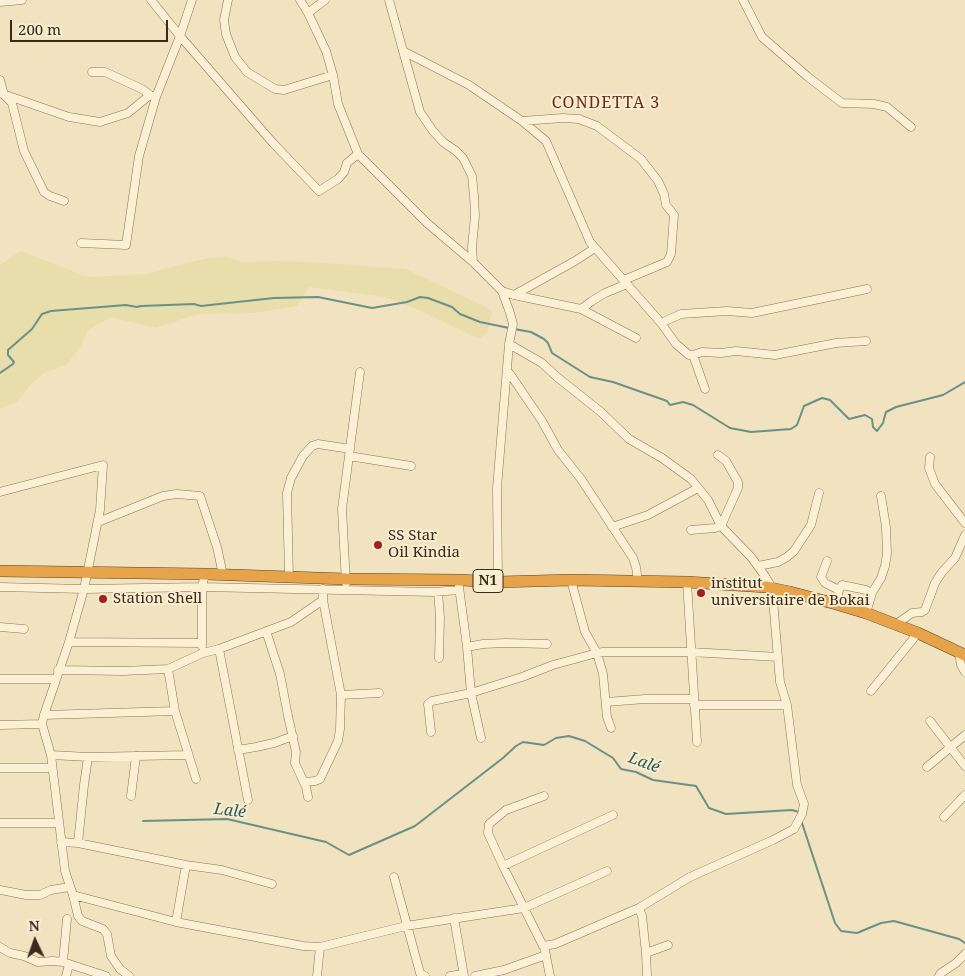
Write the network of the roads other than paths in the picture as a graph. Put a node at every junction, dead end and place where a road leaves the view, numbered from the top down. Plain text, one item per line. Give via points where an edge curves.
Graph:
1 (22, 0) edge
2 (151, 0) edge
3 (192, 0) edge
4 (228, 0) edge
5 (300, 0) edge
6 (325, 0) edge
7 (389, 0) edge
8 (742, 0) edge
9 (0, 2) edge
10 (308, 13) junction
11 (180, 36) junction
12 (403, 51) junction
13 (92, 72) dead end
14 (332, 75) junction
15 (0, 80) edge
16 (2, 94) edge
17 (153, 96) junction
18 (522, 121) junction
19 (911, 127) dead end
20 (358, 154) junction
21 (64, 201) dead end
22 (80, 243) dead end
23 (596, 248) junction
24 (473, 262) junction
25 (626, 282) junction
26 (867, 290) dead end
27 (502, 291) junction
28 (514, 295) junction
29 (581, 309) junction
30 (661, 323) junction
31 (636, 338) dead end
32 (866, 341) dead end
33 (509, 344) junction
34 (693, 355) junction
35 (507, 371) junction
36 (360, 372) dead end
37 (705, 389) dead end
38 (349, 452) junction
39 (718, 455) dead end
40 (930, 457) dead end
41 (411, 466) dead end
42 (698, 488) junction
43 (0, 492) edge
44 (819, 493) dead end
45 (880, 496) dead end
46 (98, 522) junction
47 (965, 523) edge
48 (721, 526) junction
49 (612, 527) junction
50 (691, 530) dead end
51 (965, 535) edge
52 (827, 561) dead end
53 (758, 566) junction
54 (0, 571) edge
55 (88, 572) junction
56 (205, 574) junction
57 (223, 575) junction
58 (289, 577) junction
59 (432, 579) junction
60 (571, 580) junction
61 (498, 582) junction
62 (638, 582) junction
63 (687, 582) junction
64 (346, 584) junction
65 (460, 585) junction
66 (0, 587) edge
67 (202, 587) junction
68 (772, 588) junction
69 (84, 589) junction
70 (323, 590) junction
71 (839, 590) junction
72 (436, 592) junction
73 (872, 593) junction
74 (323, 600) junction
75 (836, 604) junction
76 (866, 613) junction
77 (895, 625) junction
78 (0, 627) edge
79 (24, 629) dead end
80 (266, 631) junction
81 (918, 633) junction
82 (69, 642) junction
83 (201, 643) junction
84 (547, 644) dead end
85 (467, 647) junction
86 (219, 649) junction
87 (691, 652) junction
88 (203, 653) junction
89 (597, 653) junction
90 (962, 654) edge
91 (778, 657) junction
92 (439, 658) dead end
93 (168, 668) junction
94 (58, 670) junction
95 (965, 672) edge
96 (0, 678) edge
97 (55, 679) junction
98 (871, 691) dead end
99 (379, 693) dead end
100 (471, 693) junction
101 (342, 695) junction
102 (606, 702) junction
103 (694, 702) junction
104 (786, 705) junction
105 (176, 711) junction
106 (44, 714) junction
107 (930, 722) dead end
108 (42, 724) junction
109 (0, 725) edge
110 (610, 728) dead end
111 (431, 732) dead end
112 (965, 735) edge
113 (293, 736) junction
114 (481, 738) dead end
115 (697, 742) dead end
116 (950, 747) junction
117 (238, 750) junction
118 (50, 755) junction
119 (188, 755) junction
120 (136, 756) junction
121 (88, 757) junction
122 (965, 766) edge
123 (928, 767) dead end
124 (0, 768) edge
125 (52, 768) junction
126 (196, 780) dead end
127 (304, 782) junction
128 (965, 795) edge
129 (131, 796) dead end
130 (544, 796) dead end
131 (308, 797) dead end
132 (248, 800) dead end
133 (613, 816) dead end
134 (944, 817) dead end
135 (0, 823) edge
136 (58, 823) junction
137 (61, 842) junction
138 (78, 843) junction
139 (186, 865) junction
140 (503, 866) junction
141 (607, 871) dead end
142 (394, 877) dead end
143 (272, 884) dead end
144 (69, 887) junction
145 (0, 890) edge
146 (73, 895) junction
147 (524, 908) junction
148 (638, 908) junction
149 (454, 918) junction
150 (67, 919) dead end
151 (176, 922) junction
152 (406, 926) junction
153 (668, 945) dead end
154 (543, 946) junction
155 (0, 947) edge
156 (320, 947) junction
157 (646, 953) junction
158 (965, 954) edge
159 (546, 955) junction
160 (66, 963) junction
161 (505, 973) edge
162 (464, 975) edge
163 (66, 976) edge
164 (106, 976) edge
165 (129, 976) edge
166 (317, 976) edge
167 (425, 976) edge
168 (450, 976) edge
169 (475, 976) edge
170 (550, 976) edge
171 (647, 976) edge
172 (939, 976) edge

1 - 9 street
2 - 11 street
3 - 11 street
4 - 14 street via 224,20 226,34 235,58 246,72 275,89 284,90
5 - 10 street
6 - 10 street
7 - 12 street
8 - 19 street via 762,37 842,103 887,107
10 - 14 street via 326,51
11 - 17 street
11 - 20 street via 319,191 338,179 347,163
12 - 18 street via 469,85
12 - 24 street via 420,112 433,132 463,158 472,176 475,216
13 - 17 street via 105,72
14 - 20 street via 338,104
15 - 16 street
16 - 17 street via 70,117 100,122 128,113
16 - 21 street via 12,104 24,152 44,192
17 - 22 street via 139,156 126,246
18 - 23 street via 546,141 590,242
18 - 25 street via 579,119 597,126 641,159 658,181 666,205 674,215 671,254 667,262
20 - 24 street via 427,223
23 - 25 street
23 - 28 street
24 - 27 street
25 - 29 street
25 - 30 street
26 - 30 street via 752,313 681,314
27 - 28 street
27 - 33 street via 512,328
28 - 29 street
29 - 31 street
30 - 34 street via 676,344
32 - 34 street via 836,343 775,356 736,351
33 - 35 street
33 - 42 street via 542,363 629,440 662,458
34 - 37 street
35 - 49 street
35 - 61 street via 497,488
36 - 38 street
38 - 41 street
38 - 58 street via 318,444 312,446 291,478 287,493
38 - 64 street via 342,509
39 - 48 street via 726,461 738,482
40 - 47 street via 929,468 935,484
42 - 48 street
42 - 49 street via 648,515
43 - 46 street via 102,465
44 - 53 street via 811,525 794,551 778,562
45 - 73 street via 887,554
46 - 55 street
46 - 57 street via 163,496 200,496
48 - 50 street
48 - 53 street
49 - 62 street via 633,558
51 - 77 street via 955,558 935,583 925,610 912,613
52 - 71 street via 821,577 825,583
53 - 68 street
54 - 55 highway, N1
55 - 56 highway, N1
55 - 69 street
56 - 57 highway, N1
56 - 67 street
57 - 58 highway, N1
58 - 64 highway, N1
59 - 64 highway, N1
59 - 65 highway, N1
59 - 72 street
60 - 61 highway, N1
60 - 62 highway, N1
60 - 89 street via 585,632
61 - 65 highway, N1
62 - 63 highway, N1
63 - 68 highway, N1
63 - 87 street
64 - 70 street
64 - 72 street
65 - 72 street
65 - 85 street
66 - 69 street
67 - 69 street
67 - 70 street
67 - 83 street
68 - 75 highway, N1
68 - 91 street
69 - 82 street
70 - 74 street
71 - 73 street via 842,585
71 - 75 street
72 - 92 street via 440,617
73 - 76 street
74 - 80 street via 291,622
74 - 101 street
75 - 76 highway, N1
76 - 77 highway, N1
77 - 81 highway, N1
78 - 79 street
80 - 86 street
80 - 113 street via 280,674
81 - 90 highway, N1
81 - 98 street
82 - 83 street
82 - 94 street
83 - 88 street
84 - 85 street via 506,642
85 - 100 street
86 - 88 street
86 - 117 street
87 - 89 street
87 - 91 street
87 - 103 street
88 - 93 street
89 - 100 street
89 - 102 street
90 - 95 street via 961,665
91 - 104 street
93 - 94 street
93 - 105 street
94 - 97 street
96 - 97 street
97 - 106 street
99 - 101 street
100 - 111 street via 428,704
100 - 114 street
101 - 127 street via 338,741 320,779
102 - 103 street via 645,699
102 - 110 street
103 - 104 street
103 - 115 street
104 - 148 street via 797,785 804,804 794,829 690,877
105 - 106 street
105 - 119 street
106 - 108 street
107 - 116 street
108 - 109 street
108 - 118 street
112 - 116 street
113 - 117 street
113 - 127 street via 295,764
116 - 122 street
116 - 123 street
117 - 132 street
118 - 121 street
118 - 125 street
119 - 120 street
119 - 126 street
120 - 121 street
120 - 129 street
121 - 138 street
124 - 125 street
125 - 136 street
127 - 131 street
128 - 134 street
130 - 140 street via 506,810 489,824 488,833
133 - 140 street
135 - 136 street
136 - 137 street
137 - 138 street
137 - 144 street
138 - 139 street
139 - 143 street via 222,870
139 - 151 street
140 - 147 street
141 - 147 street
142 - 152 street
144 - 145 street via 26,895
144 - 146 street
146 - 151 street
146 - 165 street via 78,916 108,934 111,956
147 - 149 street
147 - 154 street
148 - 154 street via 555,944
148 - 157 street via 642,916
149 - 152 street
149 - 162 street
150 - 160 street
151 - 156 street
152 - 156 street
152 - 167 street via 420,973
153 - 157 street
154 - 159 street
155 - 160 street via 38,962
156 - 166 street
157 - 171 street
158 - 172 street
159 - 161 street
159 - 170 street
160 - 163 street
160 - 164 street
161 - 169 street
162 - 168 street

